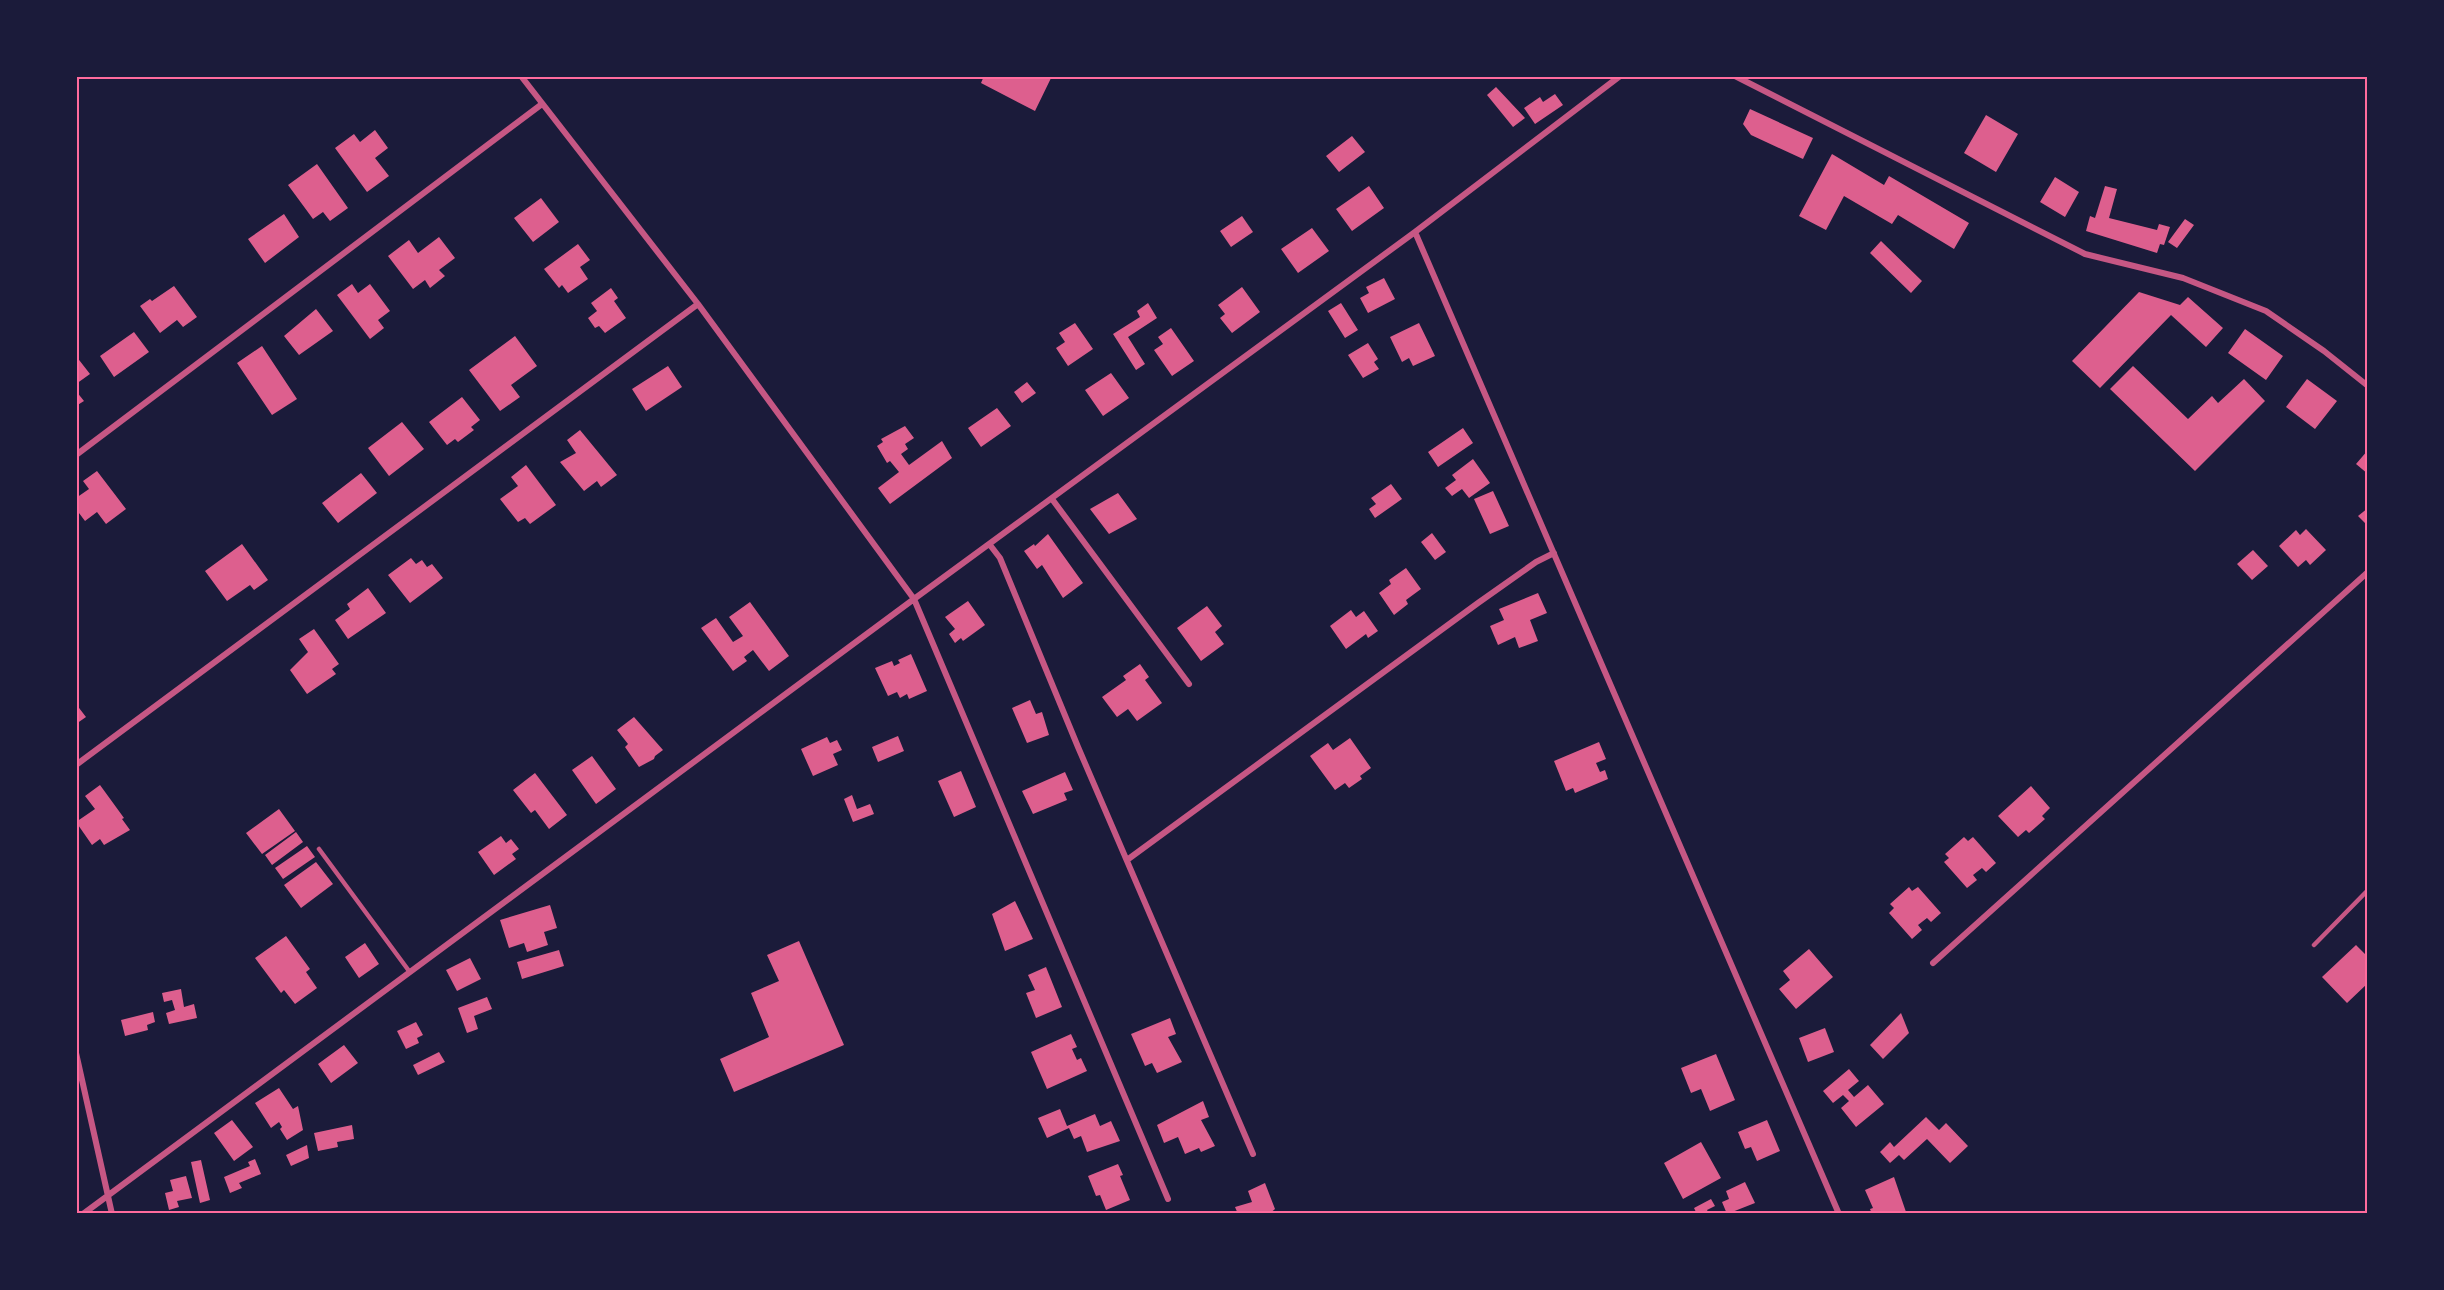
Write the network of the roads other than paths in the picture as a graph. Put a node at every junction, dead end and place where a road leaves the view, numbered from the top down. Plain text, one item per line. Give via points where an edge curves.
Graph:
1 (521, 76) edge
2 (1620, 76) edge
3 (1735, 76) edge
4 (542, 104) junction
5 (1415, 232) junction
6 (698, 304) junction
7 (2367, 386) edge
8 (76, 455) edge
9 (1052, 499) junction
10 (990, 544) junction
11 (1554, 553) junction
12 (2367, 572) edge
13 (914, 599) junction
14 (1189, 684) dead end
15 (76, 765) edge
16 (319, 849) dead end
17 (1127, 860) junction
18 (2367, 890) edge
19 (2314, 945) dead end
20 (1933, 963) dead end
21 (409, 971) junction
22 (76, 1053) edge
23 (1253, 1154) dead end
24 (108, 1192) junction
25 (1168, 1199) dead end
26 (83, 1214) edge
27 (112, 1214) edge
28 (1839, 1214) edge

1 - 4 street
2 - 5 street
3 - 7 street via 2085,254 2183,278 2266,311
4 - 6 street
4 - 8 street
5 - 9 street
5 - 11 street
6 - 13 street
6 - 15 street
9 - 10 street
9 - 14 street
10 - 13 street
10 - 17 street via 1000,558
11 - 17 street via 1469,610
11 - 28 street
12 - 20 street
13 - 21 street
13 - 25 street
16 - 21 lane
17 - 23 street
18 - 19 lane
21 - 24 street
22 - 24 street
24 - 26 street
24 - 27 street

